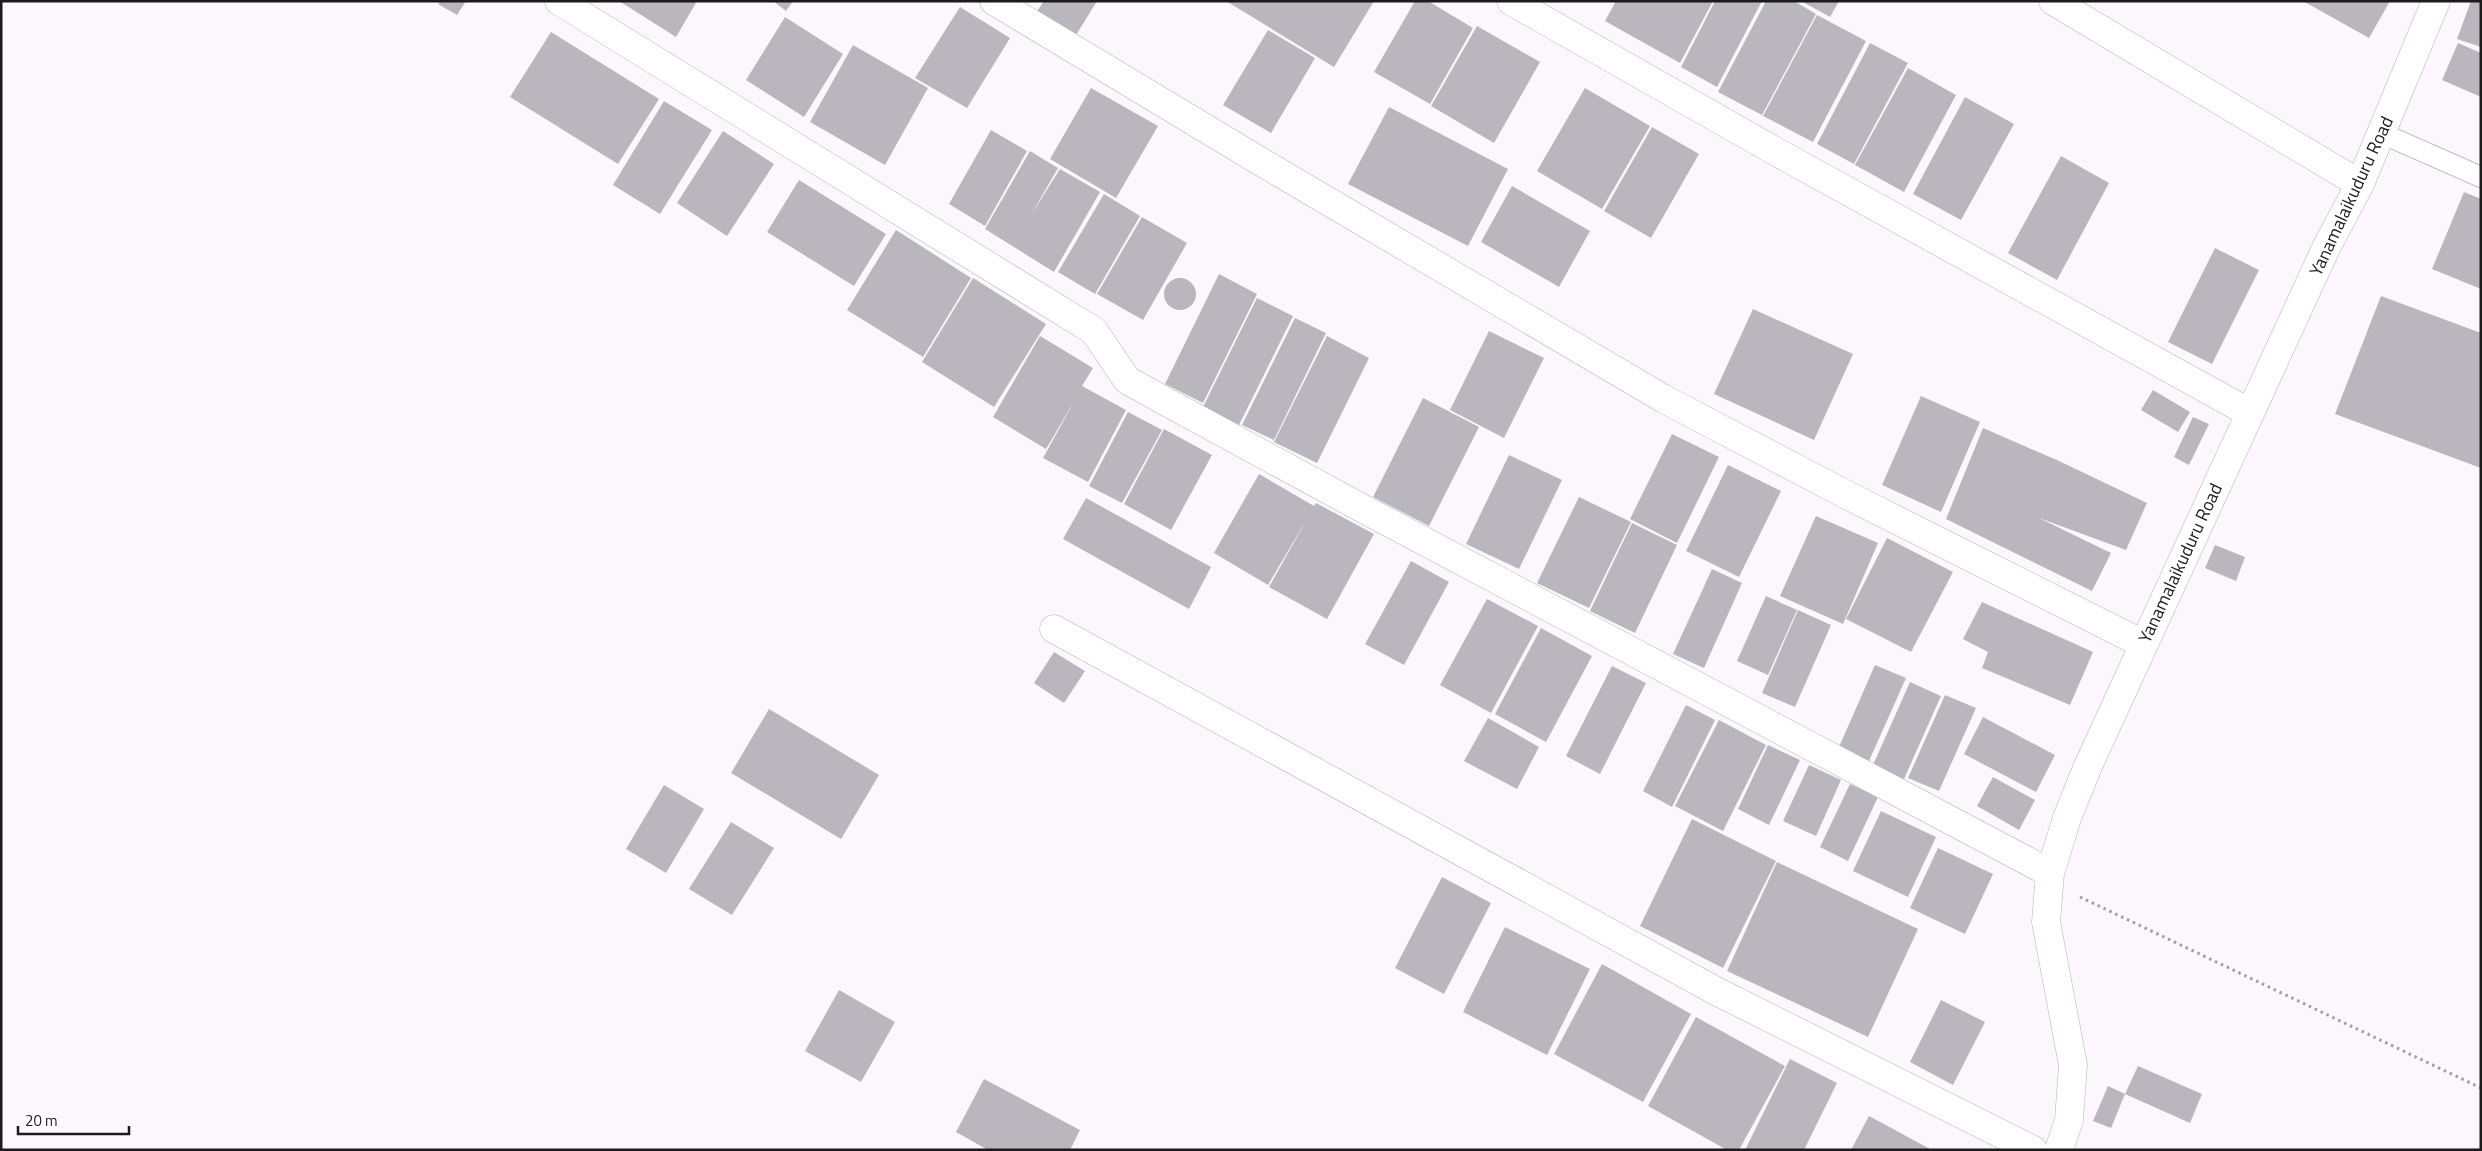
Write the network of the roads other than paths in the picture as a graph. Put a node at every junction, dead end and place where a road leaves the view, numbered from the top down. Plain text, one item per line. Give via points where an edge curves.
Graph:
1 (559, 1) edge
2 (994, 1) edge
3 (1511, 1) edge
4 (2054, 1) edge
5 (2436, 1) edge
6 (2381, 133) junction
7 (2481, 177) edge
8 (2360, 184) junction
9 (2250, 413) junction
10 (1054, 629) dead end
11 (2143, 644) junction
12 (2050, 872) junction
13 (2033, 1150) edge
14 (2059, 1150) edge

1 - 12 street via 1094,331 1127,380 1371,513
2 - 11 street via 1664,398 1845,494
3 - 9 street via 1773,150
4 - 8 street
5 - 6 street, Yanamalaikuduru Road
6 - 7 lane
6 - 8 street, Yanamalaikuduru Road
8 - 9 street, Yanamalaikuduru Road via 2326,248
9 - 11 street, Yanamalaikuduru Road
10 - 13 street via 1716,992
11 - 12 street, Yanamalaikuduru Road via 2088,766
12 - 14 street, Yanamalaikuduru Road via 2046,922 2073,1065 2069,1120

